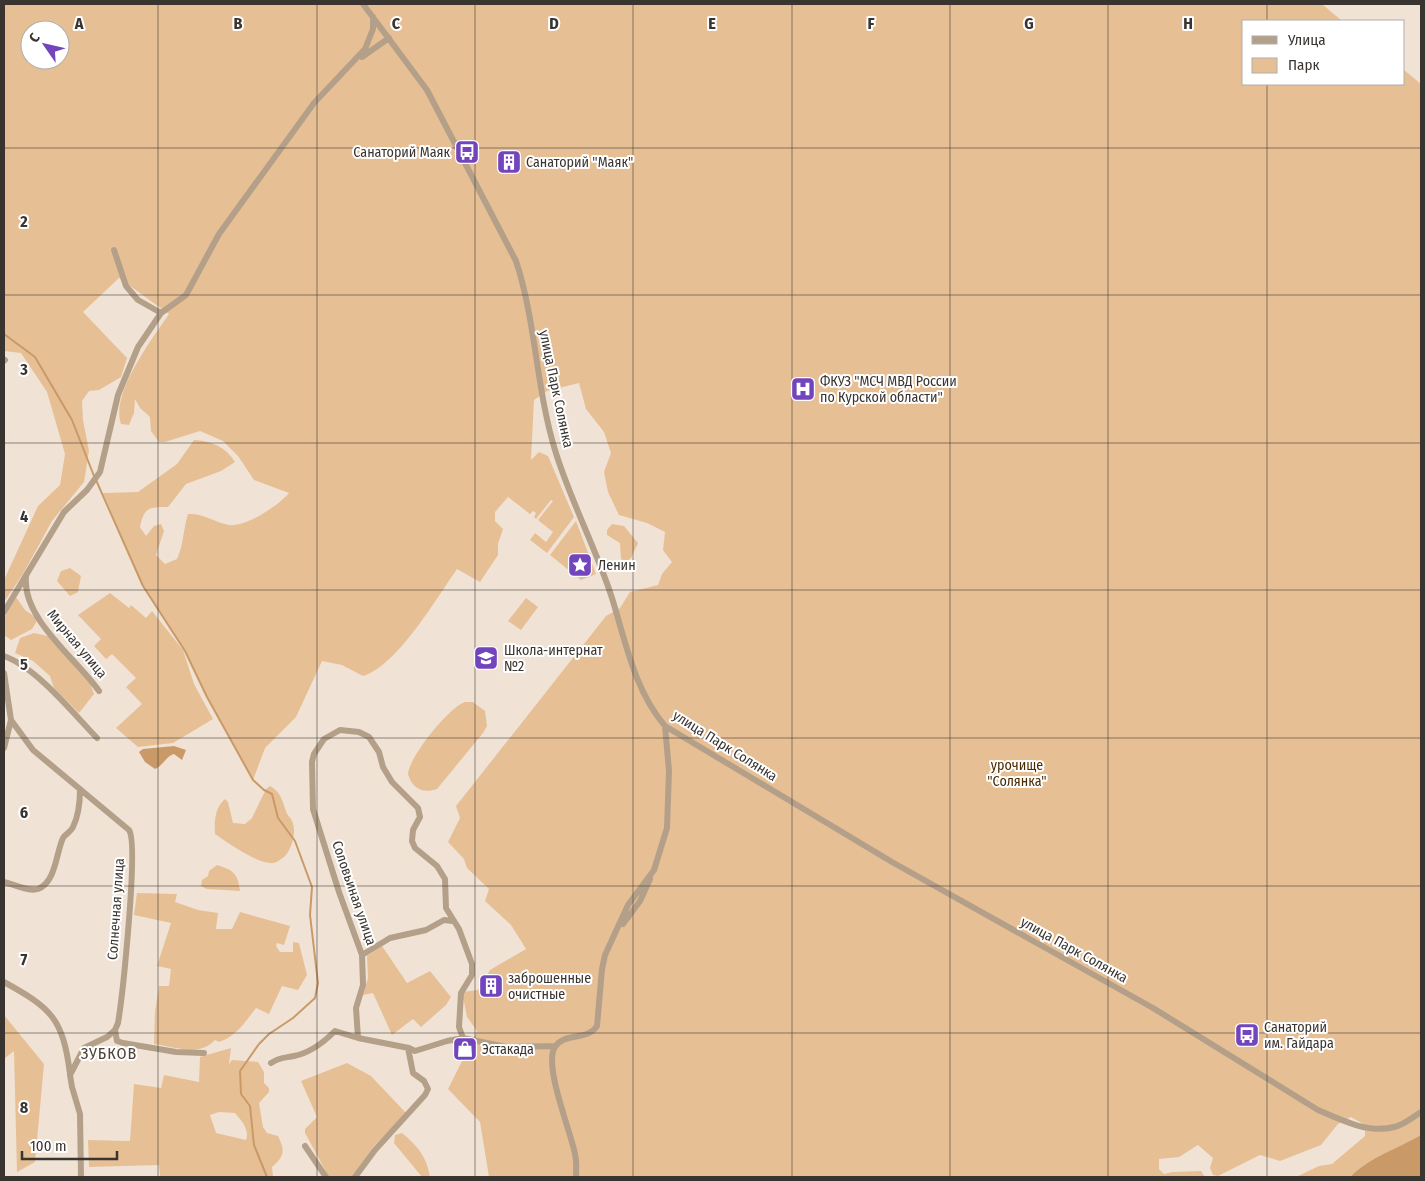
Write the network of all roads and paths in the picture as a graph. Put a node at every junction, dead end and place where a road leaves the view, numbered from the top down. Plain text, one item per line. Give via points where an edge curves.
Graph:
1 (363, 4) edge
2 (373, 16) junction
3 (389, 38) junction
4 (357, 60) junction
5 (114, 250) dead end
6 (161, 313) junction
7 (27, 573) junction
8 (4, 612) edge
9 (4, 656) edge
10 (4, 674) edge
11 (99, 691) dead end
12 (6, 693) edge
13 (11, 720) junction
14 (665, 726) junction
15 (97, 738) dead end
16 (4, 748) edge
17 (80, 789) junction
18 (4, 882) edge
19 (454, 922) junction
20 (362, 955) junction
21 (4, 982) edge
22 (115, 1030) junction
23 (358, 1038) junction
24 (462, 1038) junction
25 (555, 1046) junction
26 (408, 1048) junction
27 (204, 1053) dead end
28 (271, 1063) dead end
29 (70, 1075) junction
30 (1421, 1112) edge
31 (305, 1146) dead end
32 (80, 1177) edge
33 (326, 1177) edge
34 (355, 1177) edge
35 (576, 1177) edge

1 - 2 street, улица Парк Солянка
2 - 3 street, улица Парк Солянка
2 - 4 street via 370,40
3 - 4 street
3 - 14 street, улица Парк Солянка via 427,90 516,261 523,282 555,451 612,598 642,694
4 - 6 street via 314,103 219,234 186,295
5 - 6 street via 126,286 138,300
6 - 7 street via 129,365 118,395 100,472 64,512
7 - 8 street
7 - 11 street, Мирная улица via 26,585 32,607
9 - 15 street via 20,662
10 - 12 street, Солнечная улица
12 - 13 street, Солнечная улица
13 - 16 street
13 - 17 street, Солнечная улица via 33,750
14 - 25 street via 669,770 668,815 660,855 652,875 628,905 605,955 597,1026 589,1034 561,1041
14 - 30 street, улица Парк Солянка via 901,866 1153,1008 1318,1110 1347,1122 1382,1129 1400,1125
17 - 18 street via 80,803 73,827 64,836 55,867 45,884 33,890
17 - 22 street, Солнечная улица via 129,830 133,840 121,1002
19 - 20 street via 444,920 426,930 390,938
19 - 20 street, Соловьиная улица via 446,908 446,884 442,874 415,848 412,836 420,817 418,808 392,782 375,745 364,734 340,730 324,739 314,754 313,809
19 - 24 street via 472,964 472,975 461,993 459,1028
20 - 23 street, Соловьиная улица via 362,985 356,1008
21 - 29 street via 46,1008 59,1028
22 - 27 street via 117,1040 124,1042 176,1052
22 - 29 street via 84,1048
23 - 26 street
23 - 28 street via 335,1031 304,1053 280,1057
24 - 25 street via 506,1047
24 - 26 street via 415,1051
25 - 35 street via 552,1052 553,1073 576,1155
26 - 34 street via 413,1073 424,1081 428,1089
29 - 32 street via 80,1114
31 - 33 street

